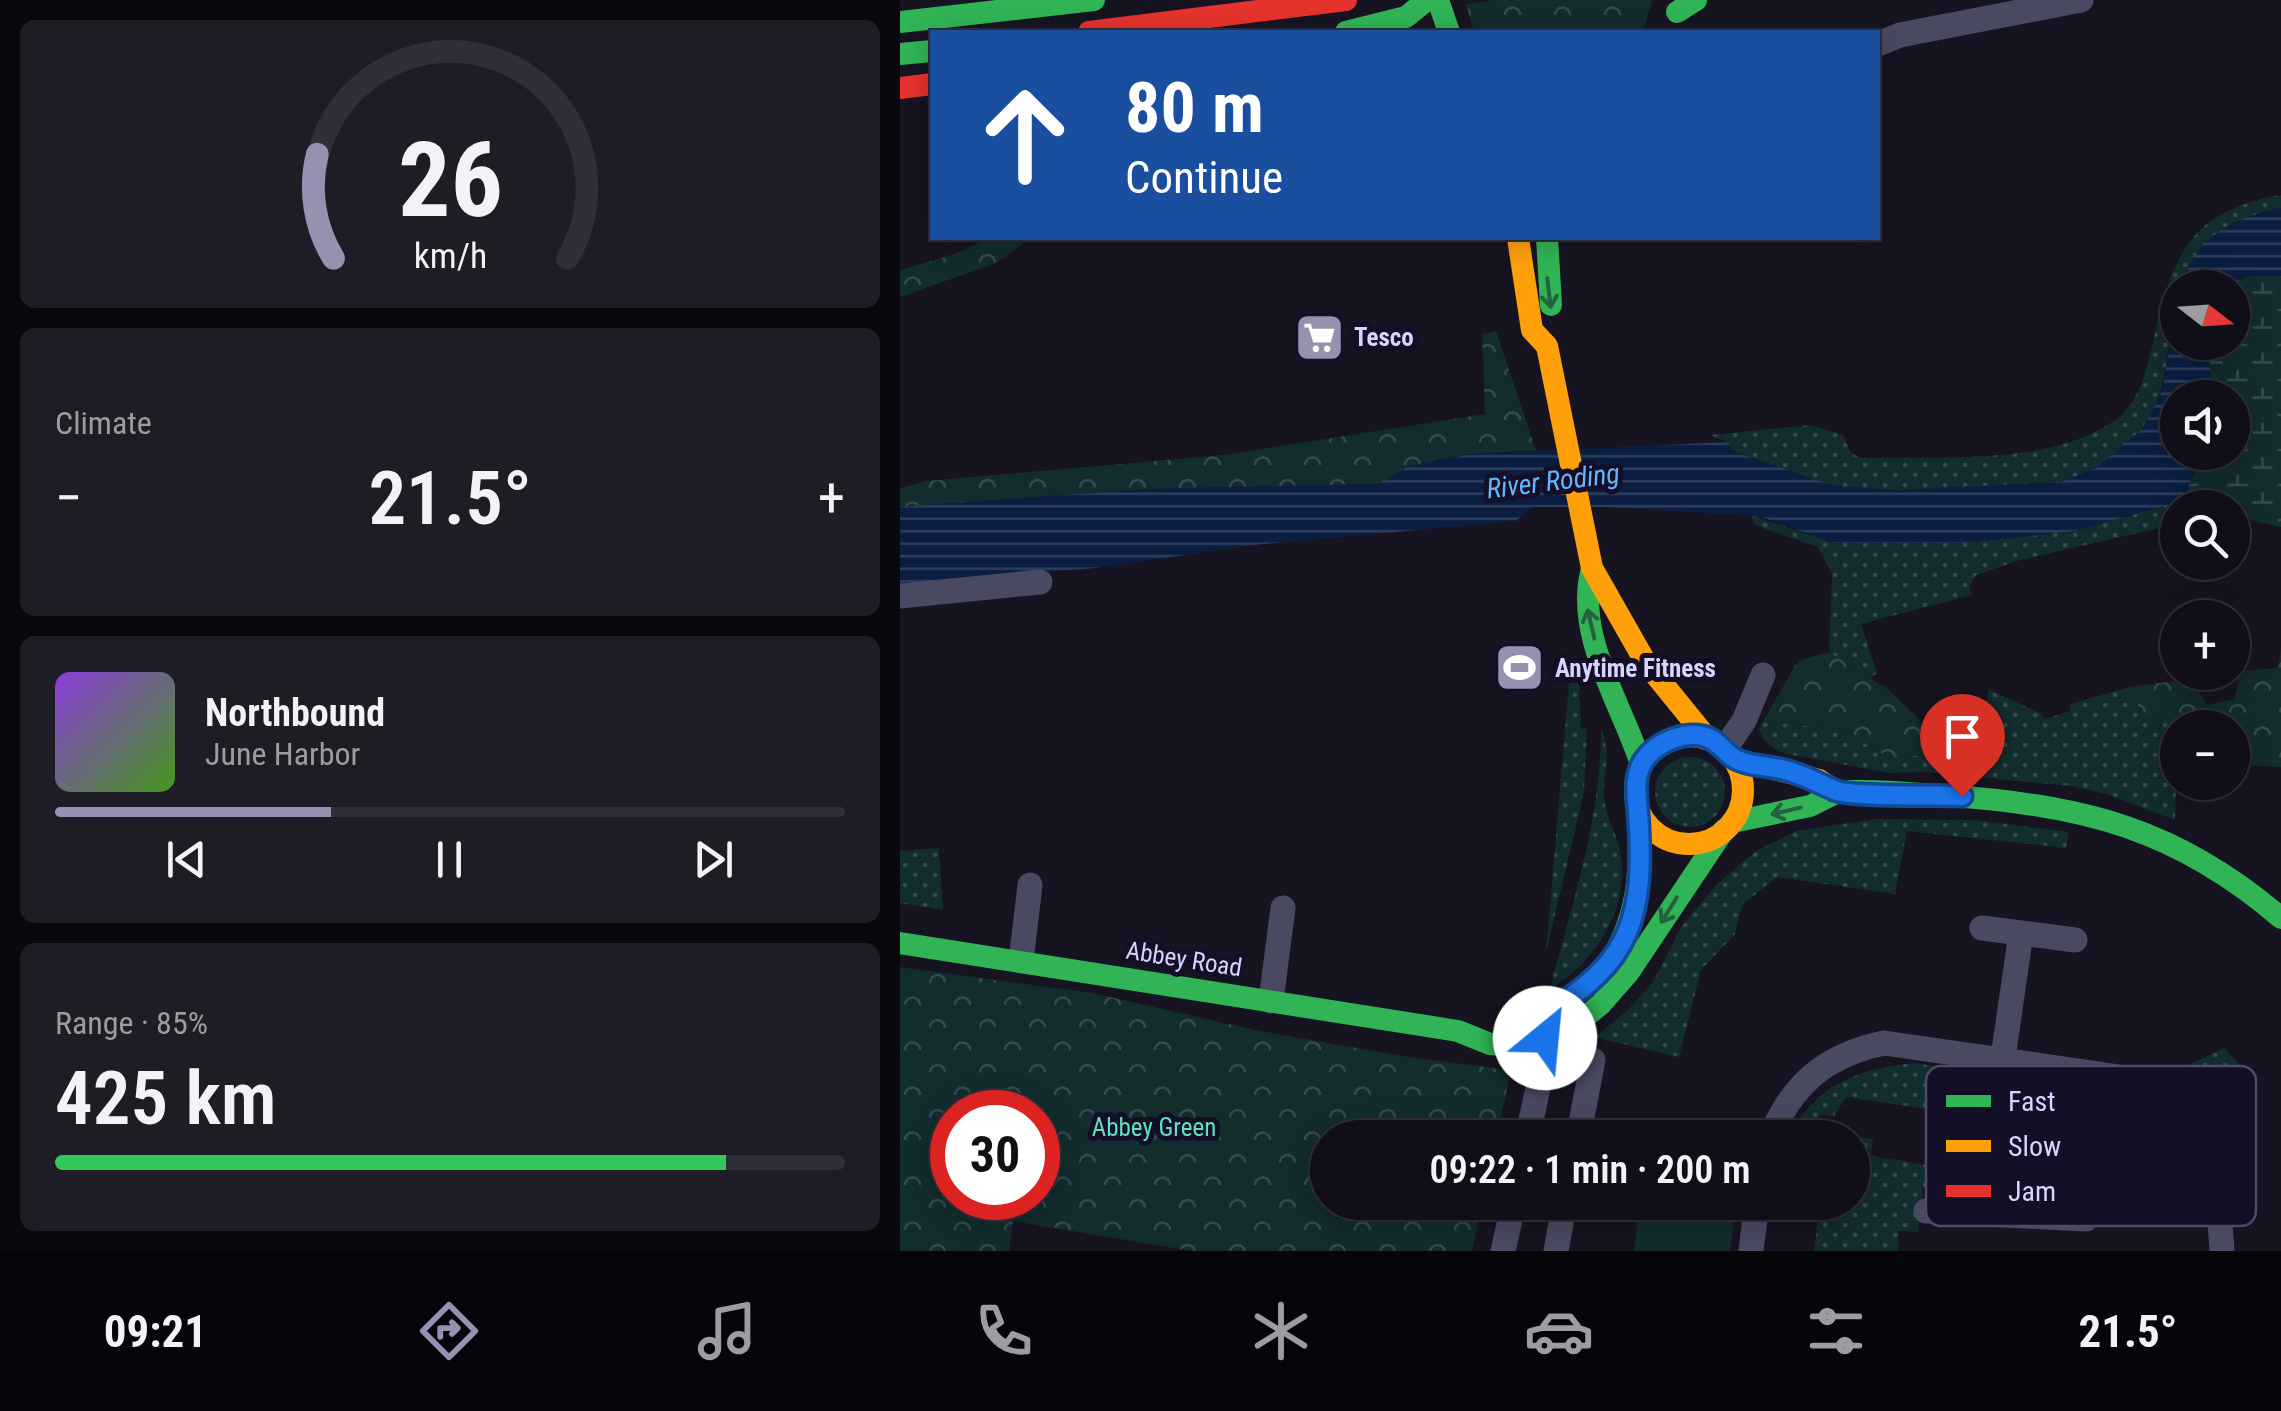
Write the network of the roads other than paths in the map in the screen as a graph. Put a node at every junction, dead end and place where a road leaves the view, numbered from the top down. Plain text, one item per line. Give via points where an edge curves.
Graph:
1 (1094, 0) edge
2 (1346, 0) edge
3 (1427, 0) edge
4 (1438, 0) edge
5 (2082, 0) edge
6 (900, 22) edge
7 (1105, 30) edge
8 (1355, 30) edge
9 (1447, 30) edge
10 (1880, 43) edge
11 (930, 50) edge
12 (900, 54) edge
13 (930, 84) edge
14 (900, 88) edge
15 (1518, 240) edge
16 (1546, 240) edge
17 (1547, 346) junction
18 (1592, 568) junction
19 (1040, 582) dead end
20 (900, 596) edge
21 (1762, 675) dead end
22 (1722, 748) junction
23 (1641, 764) junction
24 (1837, 792) junction
25 (1638, 808) junction
26 (1728, 826) junction
27 (1030, 885) dead end
28 (1283, 908) dead end
29 (2281, 918) edge
30 (1982, 928) dead end
31 (2021, 933) junction
32 (2074, 940) dead end
33 (900, 943) edge
34 (1020, 961) junction
35 (1593, 979) dead end
36 (1271, 1000) junction
37 (1542, 1019) junction
38 (1496, 1022) dead end
39 (1458, 1031) junction
40 (2003, 1058) junction
41 (1593, 1060) dead end
42 (2002, 1066) edge
43 (2049, 1066) edge
44 (1532, 1120) edge
45 (1581, 1120) edge
46 (1780, 1120) edge
47 (1510, 1220) edge
48 (1562, 1220) edge
49 (1754, 1220) edge
50 (2220, 1226) edge
51 (1504, 1251) edge
52 (1556, 1251) edge
53 (1750, 1251) edge
54 (2222, 1251) edge

1 - 6 main road
2 - 7 main road
3 - 8 main road via 1406,18
4 - 9 main road
5 - 10 street
11 - 12 main road
13 - 14 main road
15 - 17 main road via 1532,330
16 -> 17 main road via 1554,333
17 - 18 main road
18 - 22 main road via 1659,682
23 -> 18 main road via 1591,626 1584,584
19 - 20 street
21 - 22 street via 1744,721
22 - 23 main road via 1690,735 1662,743
22 - 24 main road
22 - 26 main road via 1741,797
23 - 25 main road
24 -> 26 main road via 1814,805
24 - 29 main road via 1990,797 2128,824 2215,866
25 - 26 main road via 1652,830 1676,842 1703,842
25 - 35 main road via 1637,908 1618,950
26 -> 37 main road via 1613,994 1573,1025
27 - 34 street
28 - 36 street
30 - 31 street
31 - 32 street
31 - 40 street
33 - 34 main road, Abbey Road
34 - 36 main road, Abbey Road
36 - 39 main road, Abbey Road
37 - 39 main road, Abbey Road via 1523,1044 1492,1045
37 - 44 street via 1543,1068
38 - 39 main road, Abbey Road
40 - 42 street
40 - 43 street
40 - 46 street via 1884,1043 1853,1050 1811,1075
41 - 45 street
47 - 51 street
48 - 52 street
49 - 53 street
50 - 54 street

